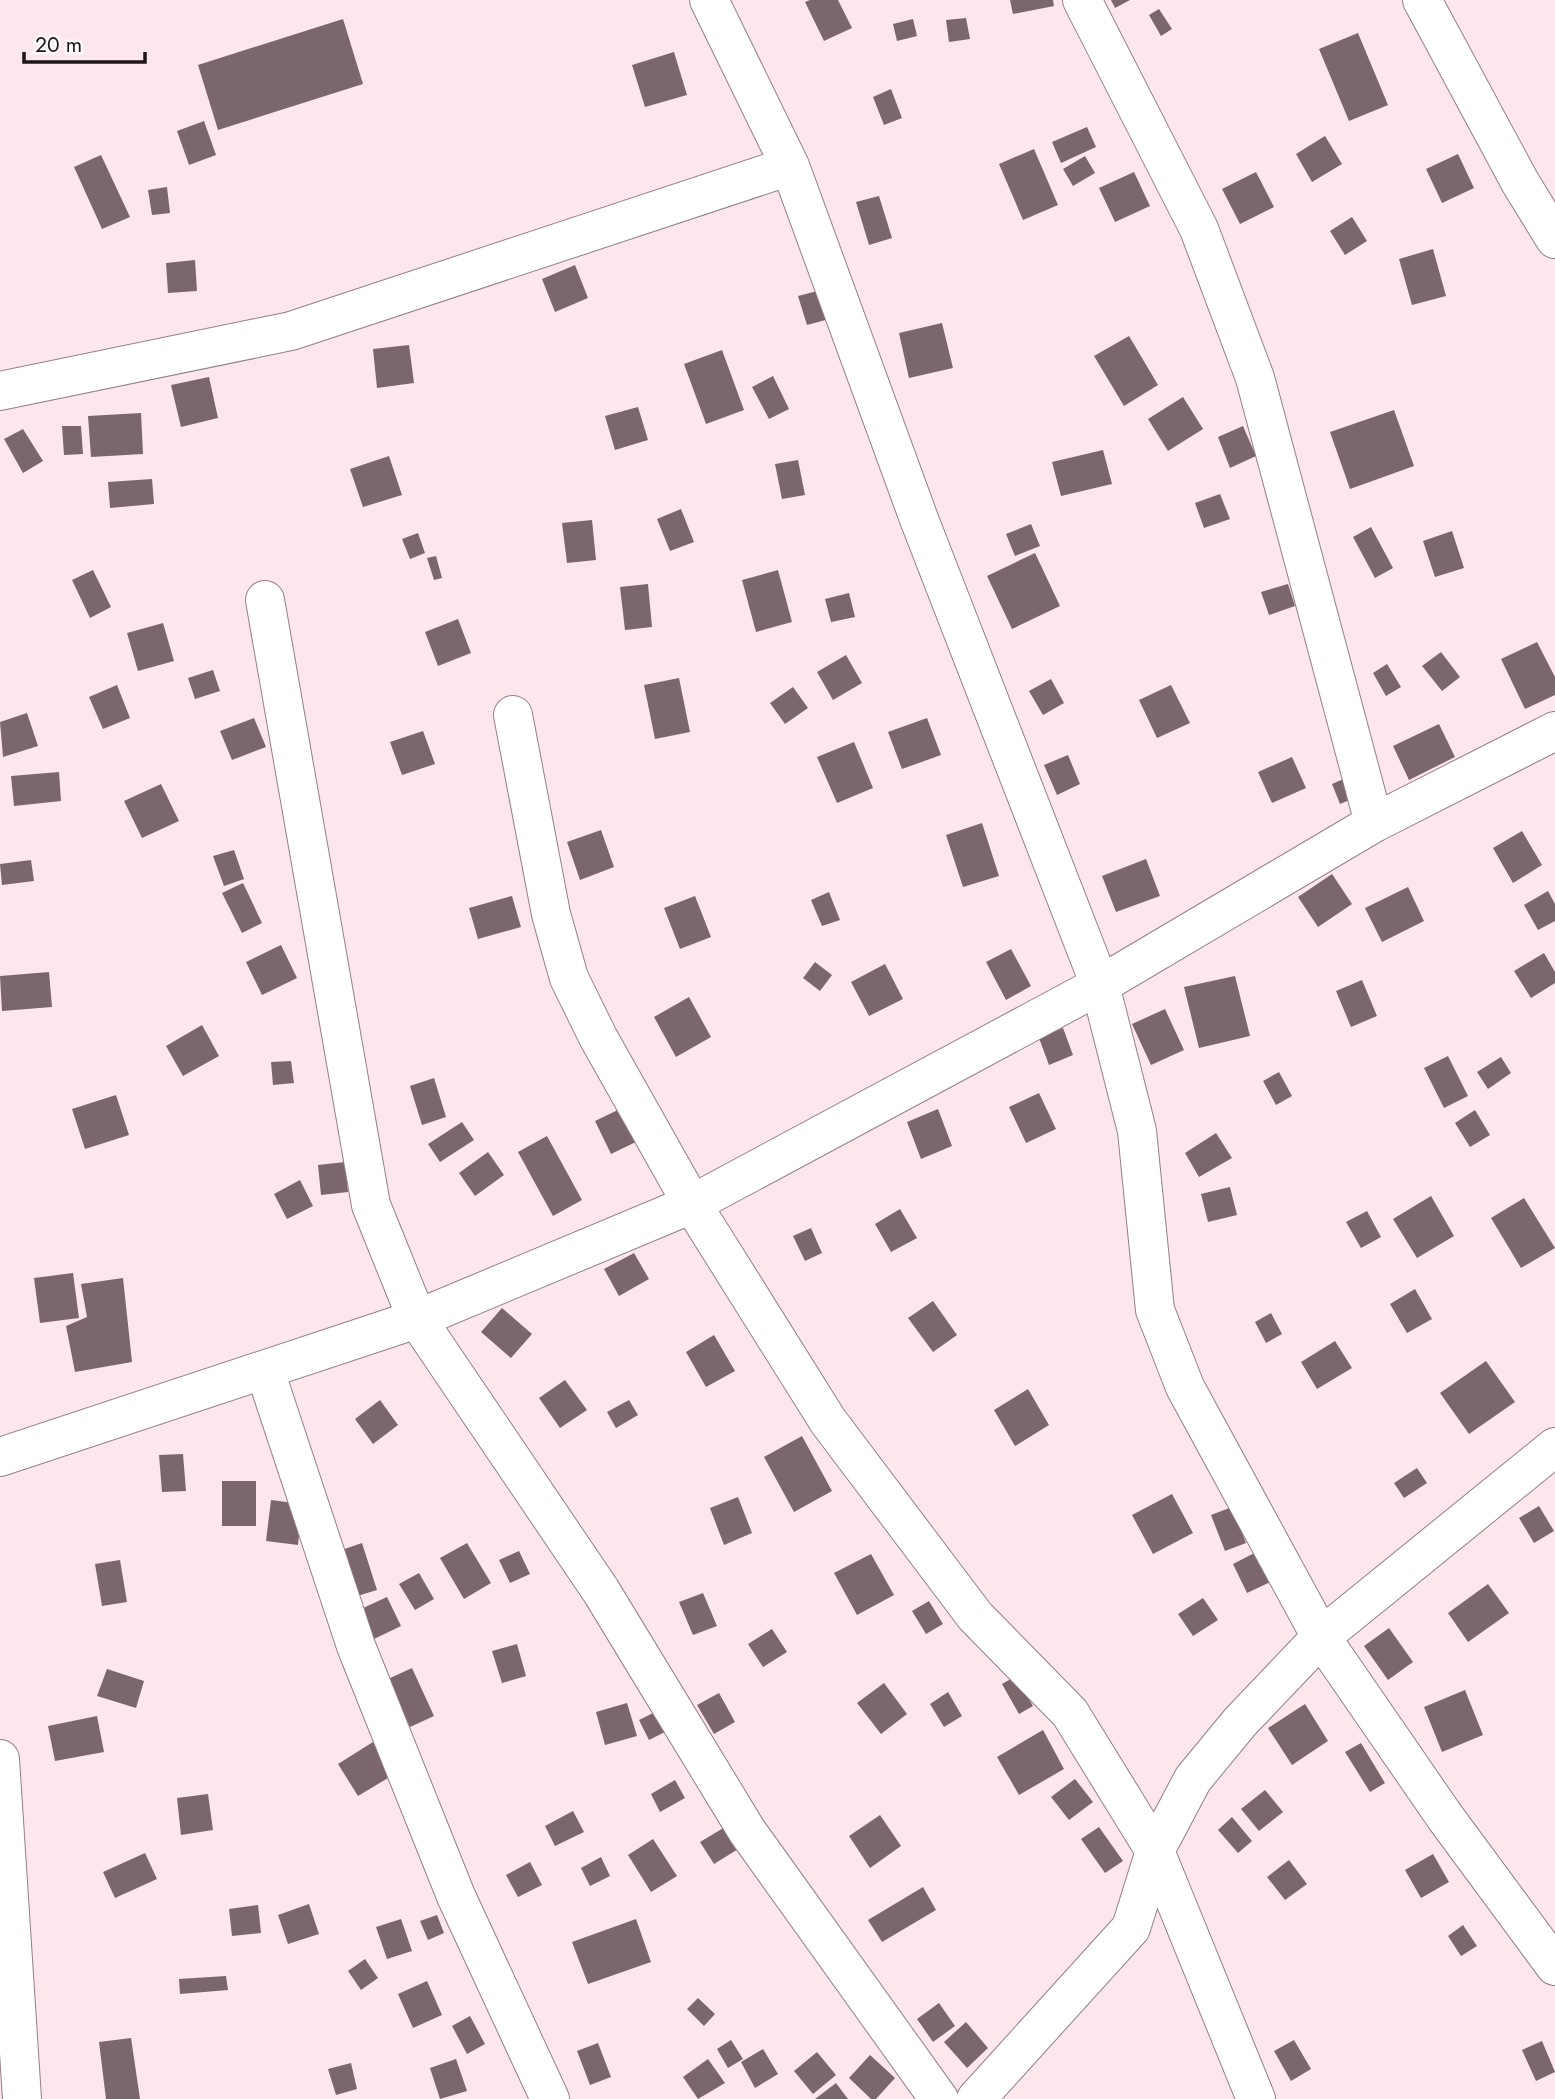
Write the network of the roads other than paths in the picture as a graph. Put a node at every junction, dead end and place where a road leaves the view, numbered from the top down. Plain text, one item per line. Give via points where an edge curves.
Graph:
1 (709, 0) edge
2 (1082, 0) edge
3 (1422, 0) edge
4 (790, 166) junction
5 (1555, 239) edge
6 (0, 391) edge
7 (265, 600) dead end
8 (513, 715) dead end
9 (1555, 731) edge
10 (1374, 823) junction
11 (1100, 985) junction
12 (692, 1204) junction
13 (417, 1319) junction
14 (265, 1371) junction
15 (1555, 1447) edge
16 (0, 1457) edge
17 (1321, 1637) junction
18 (0, 1759) edge
19 (1155, 1851) junction
20 (1555, 1966) edge
21 (22, 2099) edge
22 (550, 2099) edge
23 (939, 2099) edge
24 (976, 2099) edge
25 (1256, 2099) edge

1 - 4 street
2 - 10 street via 1199,229 1255,378
3 - 5 street
4 - 6 street via 290,331
4 - 11 street via 919,519
7 - 13 street via 371,1205
8 - 12 street via 551,914 569,978
9 - 10 street
10 - 11 street
11 - 12 street
11 - 17 street via 1137,1131 1155,1310 1185,1387
12 - 13 street
12 - 19 street via 828,1421 975,1616 1070,1713
13 - 14 street
13 - 23 street via 601,1591 747,1831
14 - 16 street
14 - 22 street via 361,1658 456,1896
15 - 17 street
17 - 19 street via 1193,1779
17 - 20 street
18 - 21 street
19 - 24 street via 1131,1928
19 - 25 street

